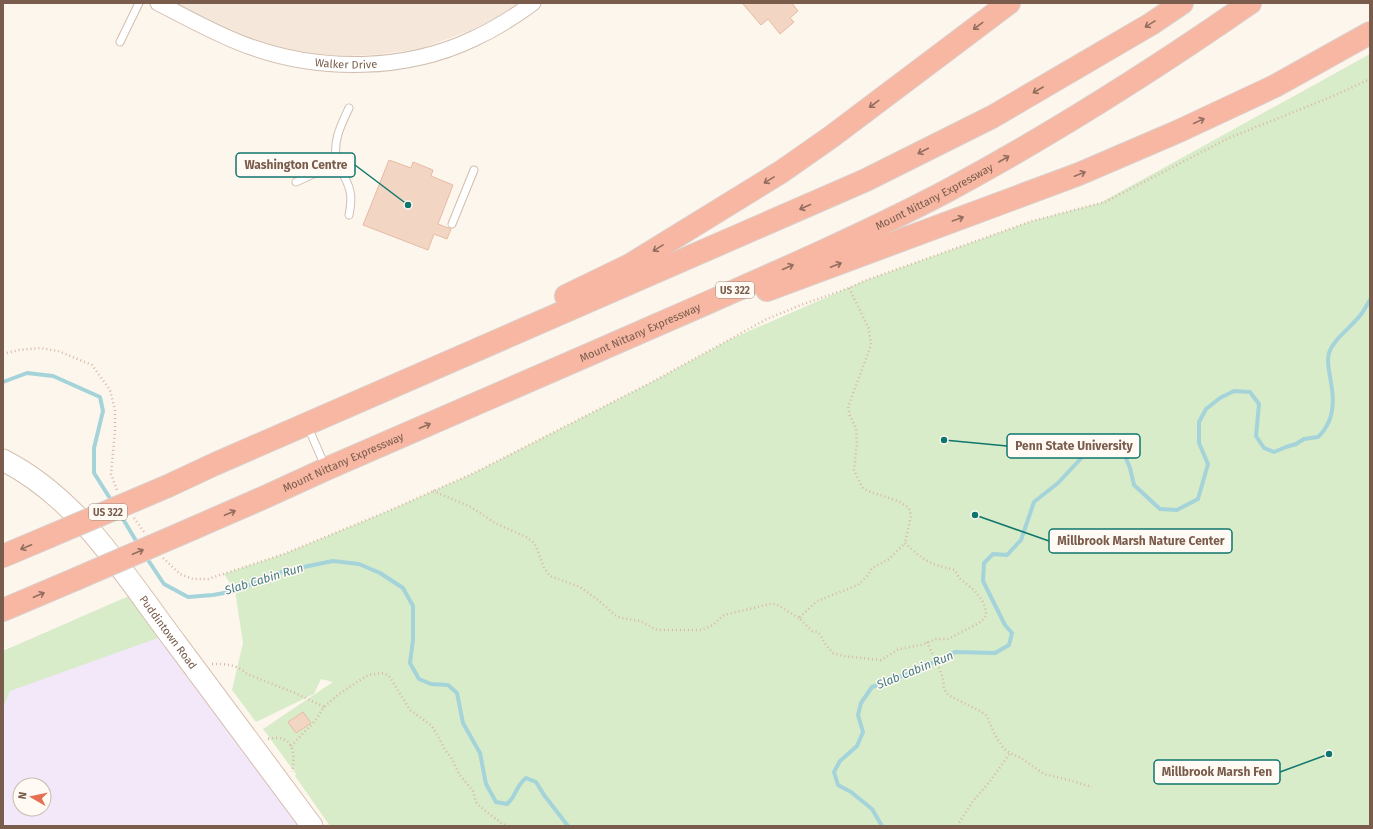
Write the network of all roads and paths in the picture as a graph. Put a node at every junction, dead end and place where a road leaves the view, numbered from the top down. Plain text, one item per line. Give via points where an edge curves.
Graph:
1 (139, 3) edge
2 (158, 3) edge
3 (533, 3) edge
4 (1010, 3) edge
5 (1182, 3) edge
6 (1250, 3) edge
7 (1370, 33) edge
8 (120, 42) dead end
9 (1370, 79) edge
10 (349, 108) dead end
11 (337, 163) junction
12 (474, 170) dead end
13 (296, 182) dead end
14 (349, 215) dead end
15 (452, 224) dead end
16 (849, 288) junction
17 (3, 354) edge
18 (460, 410) junction
19 (307, 424) junction
20 (3, 460) edge
21 (216, 464) junction
22 (326, 468) junction
23 (433, 491) junction
24 (117, 492) dead end
25 (132, 516) dead end
26 (145, 533) dead end
27 (905, 543) junction
28 (3, 556) edge
29 (161, 557) dead end
30 (3, 610) edge
31 (799, 618) junction
32 (927, 642) junction
33 (212, 664) dead end
34 (324, 707) junction
35 (291, 746) junction
36 (254, 748) junction
37 (1010, 753) junction
38 (281, 784) junction
39 (1092, 787) dead end
40 (312, 826) edge
41 (508, 826) edge
42 (957, 826) edge

1 - 8 lane
2 - 3 street, Walker Drive via 251,47 284,57 342,65 385,63 434,53 472,40 508,21
4 -> 21 highway via 781,172 630,265 476,338 305,414
5 -> 19 highway, US 322 via 1124,40 992,116 866,180
18 -> 6 highway, Mount Nittany Expressway / US 322 via 761,279 943,192 1102,102
18 -> 7 highway via 564,375 755,294 1079,174 1275,86
9 - 16 path via 1229,138 1105,202 1032,221
10 - 11 lane via 335,145
11 - 13 lane
11 - 14 lane via 350,187 352,202
12 - 15 lane
16 - 23 path via 801,304 767,319 549,436 474,474
16 - 27 path via 869,328 870,345 848,407 856,428 854,470 863,488 898,501 908,508 910,516
17 - 24 path via 40,348 58,351 92,365 110,390 115,410 111,474
22 -> 18 highway, Mount Nittany Expressway / US 322
19 - 21 highway, US 322
19 - 22 lane
20 - 36 street, Puddintown Road via 49,490 89,529 109,552
21 -> 28 highway, US 322, bridge
30 -> 22 highway, Mount Nittany Expressway / US 322, bridge
23 - 29 path via 284,554 208,579 193,579 180,574
23 - 31 path via 471,506 495,523 526,536 536,546 550,576 580,587 620,618 640,621 657,630 702,630 713,625 724,615 770,604 776,604
25 - 26 path
27 - 31 path via 889,559 872,568 858,584 817,601
27 - 32 path via 922,559 955,570 958,578 975,591 984,603 986,614 979,623 948,639
31 - 32 path via 812,631 818,632 833,653 843,656 881,660 899,649
32 - 37 path via 940,670 946,693 987,716 1003,748
33 - 34 path via 234,666
34 - 35 path
34 - 41 path via 338,694 368,675 388,675 410,710 432,726 459,774 474,791 478,805
35 - 36 path via 281,738 274,737
35 - 38 path via 294,760 292,772
36 - 38 street, Puddintown Road
37 - 39 path via 1044,774
37 - 42 path via 992,780 972,800
38 - 40 street, Puddintown Road

